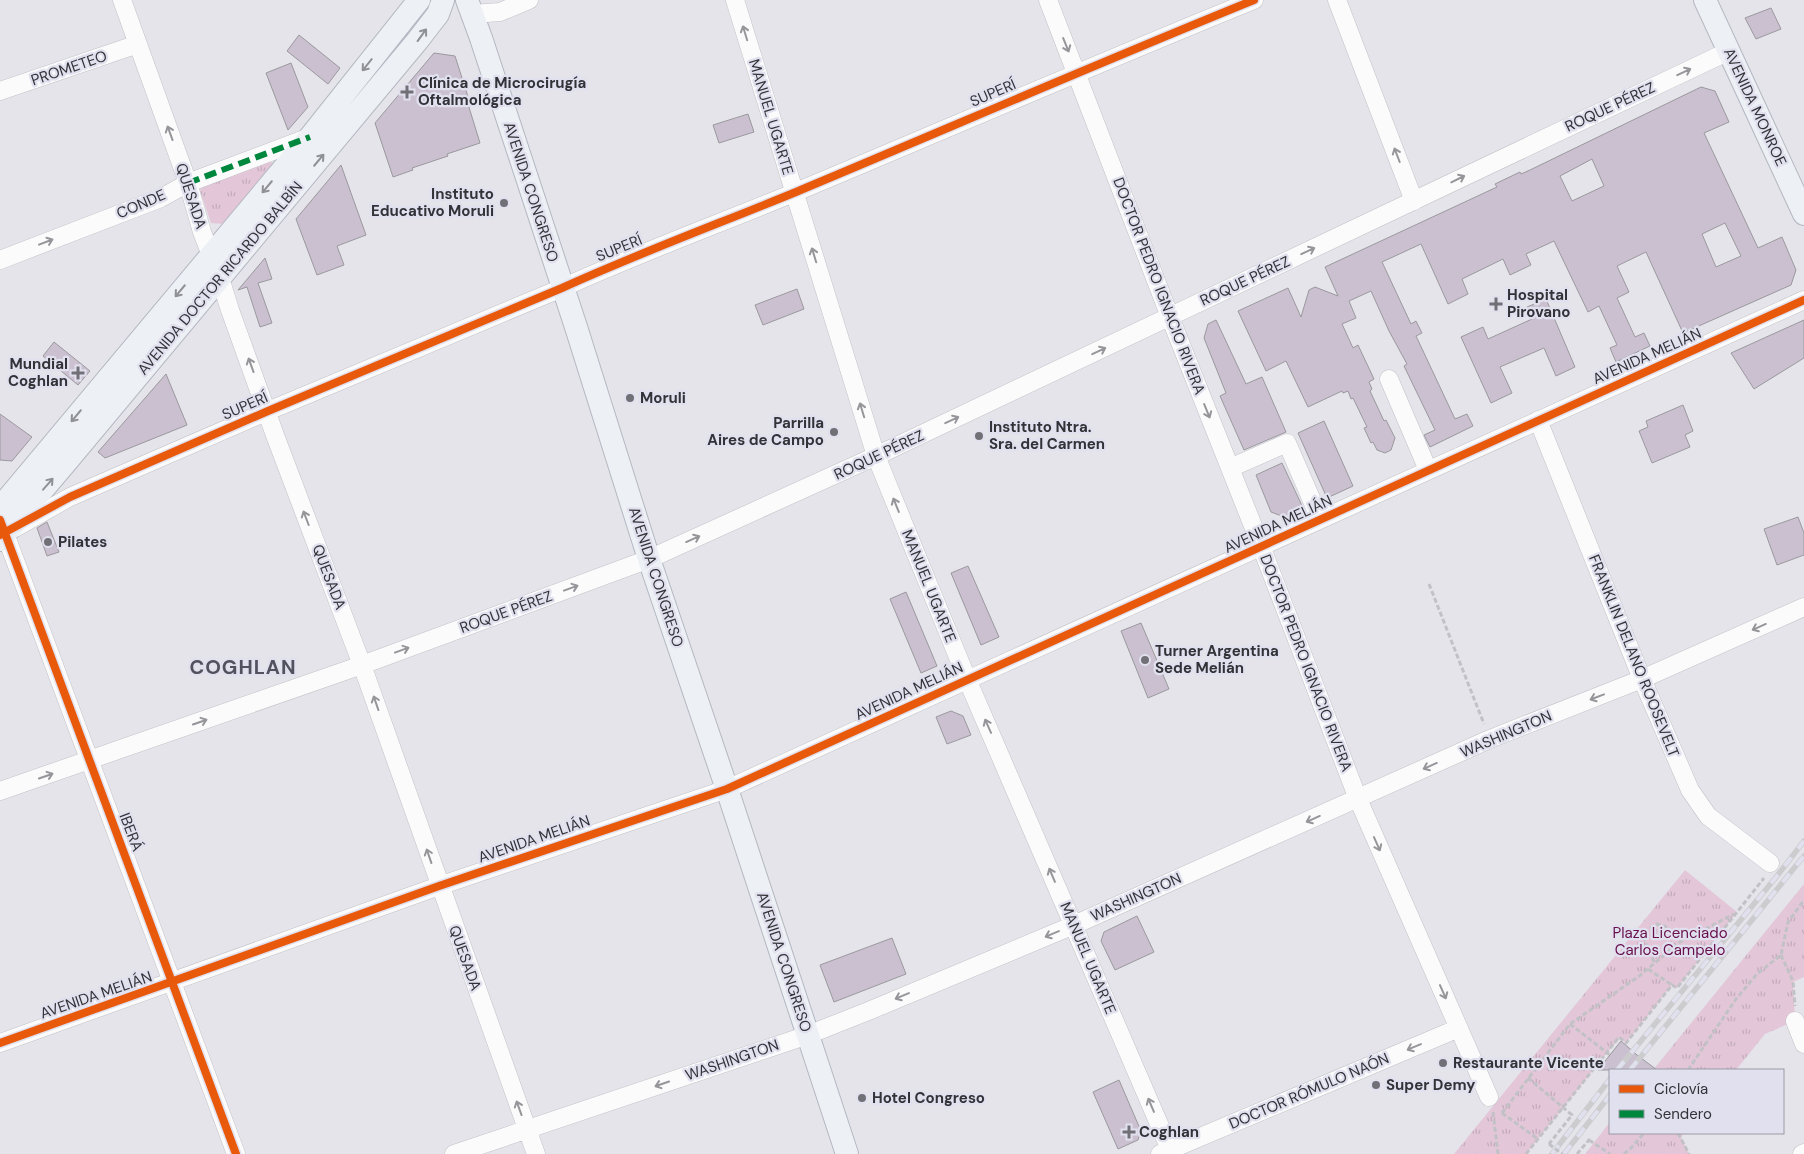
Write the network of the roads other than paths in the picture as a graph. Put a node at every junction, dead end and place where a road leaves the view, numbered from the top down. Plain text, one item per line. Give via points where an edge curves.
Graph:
1 (122, 0) edge
2 (419, 0) edge
3 (529, 0) edge
4 (735, 0) edge
5 (1048, 0) edge
6 (1254, 0) edge
7 (1337, 0) edge
8 (1705, 0) edge
9 (440, 7) edge
10 (469, 7) edge
11 (138, 44) junction
12 (1729, 50) junction
13 (1077, 72) junction
14 (0, 91) edge
15 (310, 137) junction
16 (188, 183) junction
17 (794, 193) junction
18 (1414, 201) junction
19 (1804, 214) edge
20 (211, 253) junction
21 (0, 260) edge
22 (220, 278) junction
23 (562, 288) junction
24 (1804, 300) edge
25 (1170, 317) junction
26 (1389, 379) dead end
27 (268, 411) junction
28 (1538, 420) junction
29 (876, 456) junction
30 (1230, 468) junction
31 (1428, 470) junction
32 (0, 508) edge
33 (1320, 519) junction
34 (1, 532) edge
35 (1262, 546) junction
36 (649, 559) junction
37 (1804, 607) edge
38 (362, 665) junction
39 (967, 679) junction
40 (1642, 679) junction
41 (89, 761) junction
42 (727, 789) junction
43 (0, 791) edge
44 (1358, 799) junction
45 (1767, 871) road end
46 (439, 886) junction
47 (1074, 925) junction
48 (173, 982) junction
49 (1796, 1017) road end
50 (1459, 1028) junction
51 (808, 1035) junction
52 (0, 1043) edge
53 (1804, 1044) edge
54 (1489, 1097) dead end
55 (527, 1130) junction
56 (1167, 1152) edge
57 (236, 1154) edge
58 (454, 1154) edge
59 (536, 1154) edge
60 (847, 1154) edge

1 - 11 street, QUESADA
2 -> 15 main road, AVENIDA DOCTOR RICARDO BALBÍN
3 - 10 street via 500,12
17 -> 4 street, MANUEL UGARTE
5 -> 13 street, DOCTOR PEDRO IGNACIO RIVERA
6 - 13 street, SUPERÍ
18 -> 7 street
8 - 12 main road, AVENIDA MONROE
9 - 10 main road, AVENIDA DOCTOR RICARDO BALBÍN
22 -> 9 main road, AVENIDA DOCTOR RICARDO BALBÍN via 418,40
10 - 23 main road, AVENIDA CONGRESO
11 - 14 street, PROMETEO
16 -> 11 street, QUESADA
18 -> 12 street, ROQUE PÉREZ
12 - 19 main road, AVENIDA MONROE
13 - 17 street, SUPERÍ
13 - 25 street, DOCTOR PEDRO IGNACIO RIVERA
15 - 16 street, CONDE
15 -> 20 main road, AVENIDA DOCTOR RICARDO BALBÍN
16 - 20 street, QUESADA
21 -> 16 street, CONDE via 161,198
17 - 23 street, SUPERÍ
29 -> 17 street, MANUEL UGARTE
25 -> 18 street, ROQUE PÉREZ
20 - 22 street, QUESADA
20 -> 32 main road, AVENIDA DOCTOR RICARDO BALBÍN
27 -> 22 street, QUESADA
34 -> 22 main road, AVENIDA DOCTOR RICARDO BALBÍN via 68,460
23 - 27 street, SUPERÍ
23 - 36 main road, AVENIDA CONGRESO
24 - 28 street, AVENIDA MELIÁN
29 -> 25 street, ROQUE PÉREZ
25 -> 30 street, DOCTOR PEDRO IGNACIO RIVERA
26 - 31 street
27 - 34 street, SUPERÍ via 70,497
38 -> 27 street, QUESADA
28 - 31 street, AVENIDA MELIÁN
28 - 40 street, FRANKLIN DELANO ROOSEVELT
36 -> 29 street, ROQUE PÉREZ
39 -> 29 street, MANUEL UGARTE
30 - 33 street via 1287,443
30 - 35 street, DOCTOR PEDRO IGNACIO RIVERA
31 - 33 street, AVENIDA MELIÁN
33 - 35 street, AVENIDA MELIÁN
34 - 41 street, IBERÁ
35 - 39 street, AVENIDA MELIÁN
35 - 44 street, DOCTOR PEDRO IGNACIO RIVERA
38 -> 36 street, ROQUE PÉREZ
36 - 42 main road, AVENIDA CONGRESO
37 -> 40 street, WASHINGTON
41 -> 38 street, ROQUE PÉREZ
46 -> 38 street, QUESADA
39 - 42 street, AVENIDA MELIÁN
47 -> 39 street, MANUEL UGARTE
40 -> 44 street, WASHINGTON via 1490,739
40 - 45 street, FRANKLIN DELANO ROOSEVELT via 1699,805
43 -> 41 street, ROQUE PÉREZ
41 - 48 street, IBERÁ
42 - 46 street, AVENIDA MELIÁN
42 - 51 main road, AVENIDA CONGRESO
44 -> 47 street, WASHINGTON
44 -> 50 street, DOCTOR PEDRO IGNACIO RIVERA
46 - 48 street, AVENIDA MELIÁN
55 -> 46 street, QUESADA
47 -> 51 street, WASHINGTON
56 -> 47 street, MANUEL UGARTE
48 - 52 street, AVENIDA MELIÁN
48 - 57 street, IBERÁ
49 - 53 street
50 - 54 street, DOCTOR PEDRO IGNACIO RIVERA
50 -> 56 street, DOCTOR RÓMULO NAÓN
51 -> 55 street, WASHINGTON
51 - 60 main road, AVENIDA CONGRESO
55 - 58 street, WASHINGTON
55 - 59 street, QUESADA

